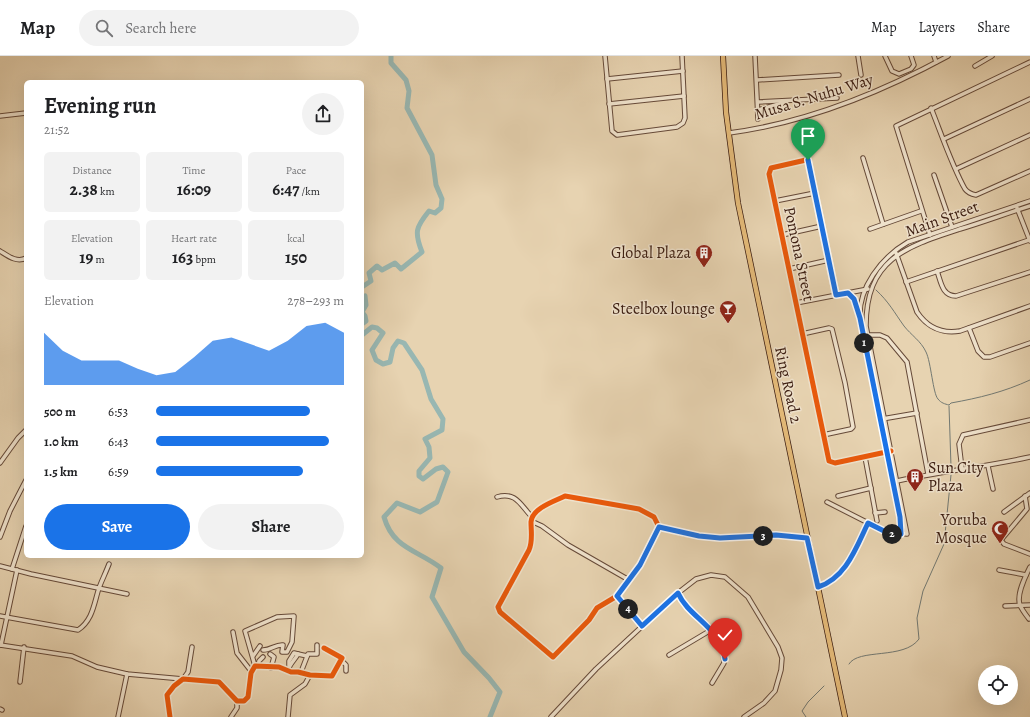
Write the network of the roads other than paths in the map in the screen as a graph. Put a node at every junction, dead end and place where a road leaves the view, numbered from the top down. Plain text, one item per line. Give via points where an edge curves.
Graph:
1 (604, 56) edge
2 (682, 56) edge
3 (723, 56) edge
4 (756, 56) edge
5 (858, 56) edge
6 (885, 56) edge
7 (911, 56) edge
8 (934, 56) edge
9 (948, 56) edge
10 (992, 56) edge
11 (936, 62) junction
12 (1030, 62) edge
13 (975, 66) dead end
14 (683, 71) junction
15 (839, 75) dead end
16 (861, 75) dead end
17 (607, 79) junction
18 (757, 80) junction
19 (684, 96) junction
20 (837, 98) dead end
21 (1030, 99) edge
22 (793, 100) junction
23 (758, 102) junction
24 (610, 104) junction
25 (931, 108) junction
26 (758, 110) junction
27 (24, 113) edge
28 (0, 116) edge
29 (758, 119) dead end
30 (729, 133) junction
31 (1030, 135) edge
32 (944, 139) junction
33 (863, 158) dead end
34 (956, 168) junction
35 (1030, 171) edge
36 (934, 175) dead end
37 (815, 193) junction
38 (775, 201) junction
39 (1030, 201) edge
40 (1016, 205) junction
41 (1030, 206) edge
42 (1017, 210) junction
43 (921, 211) junction
44 (883, 224) junction
45 (822, 226) junction
46 (952, 227) junction
47 (870, 229) dead end
48 (929, 234) junction
49 (782, 235) junction
50 (931, 239) junction
51 (1030, 241) edge
52 (895, 250) junction
53 (0, 251) edge
54 (897, 255) junction
55 (24, 259) edge
56 (829, 260) junction
57 (789, 269) junction
58 (937, 271) junction
59 (1030, 272) edge
60 (906, 282) junction
61 (868, 289) junction
62 (857, 292) junction
63 (848, 293) junction
64 (864, 294) junction
65 (836, 295) junction
66 (869, 295) junction
67 (796, 303) junction
68 (1030, 306) edge
69 (860, 318) junction
70 (969, 328) junction
71 (802, 334) junction
72 (868, 335) junction
73 (1030, 343) edge
74 (917, 413) junction
75 (884, 419) junction
76 (879, 420) junction
77 (1030, 420) edge
78 (24, 432) edge
79 (823, 435) junction
80 (891, 451) junction
81 (886, 452) junction
82 (865, 457) junction
83 (1030, 457) edge
84 (0, 463) edge
85 (988, 466) junction
86 (962, 469) junction
87 (928, 474) junction
88 (897, 480) junction
89 (892, 482) junction
90 (24, 484) edge
91 (871, 488) junction
92 (993, 489) dead end
93 (1030, 493) edge
94 (838, 496) dead end
95 (900, 496) junction
96 (1025, 496) junction
97 (497, 497) dead end
98 (895, 497) junction
99 (827, 502) dead end
100 (885, 512) dead end
101 (1004, 512) dead end
102 (875, 513) junction
103 (902, 517) junction
104 (532, 519) junction
105 (877, 521) dead end
106 (868, 523) junction
107 (659, 527) junction
108 (24, 532) edge
109 (901, 534) junction
110 (0, 537) edge
111 (807, 538) junction
112 (1030, 554) edge
113 (109, 564) dead end
114 (0, 566) edge
115 (1030, 567) edge
116 (12, 569) junction
117 (17, 570) junction
118 (999, 570) dead end
119 (1026, 575) junction
120 (629, 580) junction
121 (99, 587) junction
122 (818, 587) junction
123 (678, 593) junction
124 (127, 594) dead end
125 (617, 596) junction
126 (1030, 605) edge
127 (1005, 606) dead end
128 (1020, 606) junction
129 (0, 616) edge
130 (7, 617) junction
131 (1029, 619) edge
132 (642, 626) junction
133 (711, 630) junction
134 (233, 632) dead end
135 (0, 645) edge
136 (318, 645) dead end
137 (260, 646) dead end
138 (24, 647) junction
139 (192, 647) dead end
140 (324, 648) dead end
141 (263, 650) dead end
142 (270, 654) dead end
143 (669, 655) dead end
144 (253, 656) junction
145 (306, 656) junction
146 (263, 657) dead end
147 (347, 658) dead end
148 (342, 659) junction
149 (256, 666) junction
150 (271, 668) junction
151 (288, 670) junction
152 (251, 671) junction
153 (346, 671) dead end
154 (301, 672) junction
155 (127, 674) junction
156 (310, 675) junction
157 (183, 679) junction
158 (20, 682) dead end
159 (712, 683) dead end
160 (237, 701) junction
161 (118, 717) edge
162 (170, 717) edge
163 (231, 717) edge
164 (288, 717) edge
165 (551, 717) edge
166 (744, 717) edge
167 (845, 717) edge

1 - 17 street
2 - 14 street
3 - 30 main road, Ring Road 2
4 - 18 street
5 - 16 street
6 - 7 street via 894,73 898,74 914,65
8 - 11 street
9 - 11 street, Musa S. Nuhu Way
10 - 13 street
11 - 30 street, Musa S. Nuhu Way via 878,91 835,106 770,126
12 - 25 street
14 - 17 street
14 - 19 street
15 - 18 street
17 - 24 street
18 - 23 street
19 - 24 street
19 - 24 street via 685,118 681,125 617,135 612,131
20 - 22 street
21 - 32 street
22 - 23 street
22 - 26 street
23 - 26 street
25 - 32 street
25 - 43 street via 898,124 896,128
26 - 29 street
27 - 28 street
30 - 111 main road, Ring Road 2 via 744,238
31 - 34 street
32 - 34 street
33 - 44 street
34 - 35 street via 966,190 976,195
36 - 46 street
37 - 38 street
37 - 38 street, Pomona Street via 809,163 806,160 770,169
37 - 45 street, Pomona Street
38 - 49 street, Pomona Street
39 - 40 street, Main Street
40 - 42 street
40 - 46 street, Main Street
41 - 42 street, Main Street
42 - 50 street, Main Street
42 - 51 street
43 - 44 street
43 - 48 street
44 - 47 street
45 - 49 street
45 - 56 street, Pomona Street
46 - 48 street, Main Street
48 - 50 street
48 - 52 street, Main Street
49 - 57 street, Pomona Street
50 - 54 street, Main Street via 915,244
51 - 58 street
52 - 54 street
52 - 61 street, Main Street via 877,269
53 - 55 street via 16,259
54 - 60 street
54 - 61 street, Main Street
56 - 57 street
56 - 65 street, Pomona Street
57 - 67 street, Pomona Street
58 - 59 street via 944,291 948,295 956,296
58 - 60 street
60 - 70 street via 914,307 928,324 937,330 948,332
61 - 62 street
61 - 64 street, Main Street
61 - 66 street, Main Street
62 - 63 street
62 - 64 street
63 - 65 street
63 - 69 street via 854,299
64 - 66 street
64 - 69 street, Main Street
65 - 67 street
66 - 72 street, Main Street via 866,316
67 - 71 street, Pomona Street
68 - 70 street
69 - 76 street, Main Street
70 - 73 street via 978,351 984,358
71 - 79 street, Pomona Street
71 - 79 street via 832,329 845,383 853,427
72 - 74 street via 887,338 905,359
72 - 75 street, Main Street
74 - 75 street
74 - 87 street
75 - 76 street
75 - 80 street, Main Street
76 - 81 street, Main Street
77 - 86 street via 963,435 959,444
78 - 84 street
79 - 82 street, Pomona Street via 830,462
80 - 81 street, Pomona Street
80 - 88 street, Main Street
81 - 82 street, Pomona Street
81 - 89 street, Main Street
82 - 91 street
83 - 85 street
85 - 86 street
85 - 92 street
86 - 87 street
87 - 88 street
88 - 89 street
88 - 95 street, Main Street
89 - 98 street, Main Street
90 - 110 street
91 - 94 street
91 - 102 street
93 - 96 street
95 - 98 street
95 - 103 street, Main Street
96 - 101 street
96 - 112 street via 1027,509 1001,540 1004,544
97 - 104 street via 514,497 521,502
98 - 103 street, Main Street
99 - 106 street
100 - 102 street
102 - 105 street
103 - 109 street, Main Street
103 - 109 street, Main Street via 907,534
104 - 107 street via 538,511 565,496 639,509 654,517
104 - 120 street via 568,546
104 - 125 street via 531,546 498,606 500,612 553,657 589,620 597,608
106 - 109 street via 886,532
106 - 122 street via 843,569 830,582
107 - 111 street via 720,538 776,535
107 - 120 street via 640,565
108 - 116 street
111 - 122 main road, Ring Road 2
113 - 121 street
114 - 116 street
115 - 119 street
116 - 117 street
117 - 121 street
117 - 130 street
118 - 119 street
119 - 128 street via 1020,595
120 - 125 street
121 - 124 street
121 - 130 street via 94,607 78,630
122 - 167 main road, Ring Road 2
123 - 132 street
123 - 133 street via 683,602
123 - 166 street via 703,576 725,577 748,597 778,647 782,666 775,691 764,703
125 - 132 street
126 - 128 street
127 - 128 street
128 - 131 street
129 - 130 street
130 - 135 street
132 - 165 street via 596,669
133 - 143 street
133 - 159 street via 725,659 723,667
134 - 152 street via 237,653
135 - 138 street
136 - 145 street via 317,654
137 - 144 street
138 - 155 street via 72,656 97,667
138 - 158 street
139 - 157 street via 188,672
140 - 148 street
141 - 144 street via 270,650 280,644 283,645 282,652 286,652 292,642 294,616 277,617 245,631
142 - 150 street via 274,657
144 - 149 street
145 - 151 street via 294,654 289,661
145 - 154 street
146 - 149 street
147 - 148 street
148 - 153 street
148 - 156 street via 332,676
149 - 150 street
149 - 152 street
150 - 151 street
151 - 154 street
152 - 160 street via 248,697 244,701
154 - 156 street
155 - 157 street
155 - 161 street
156 - 164 street via 305,684 290,694
157 - 160 street via 219,682
157 - 162 street via 167,695
160 - 163 street via 237,708

